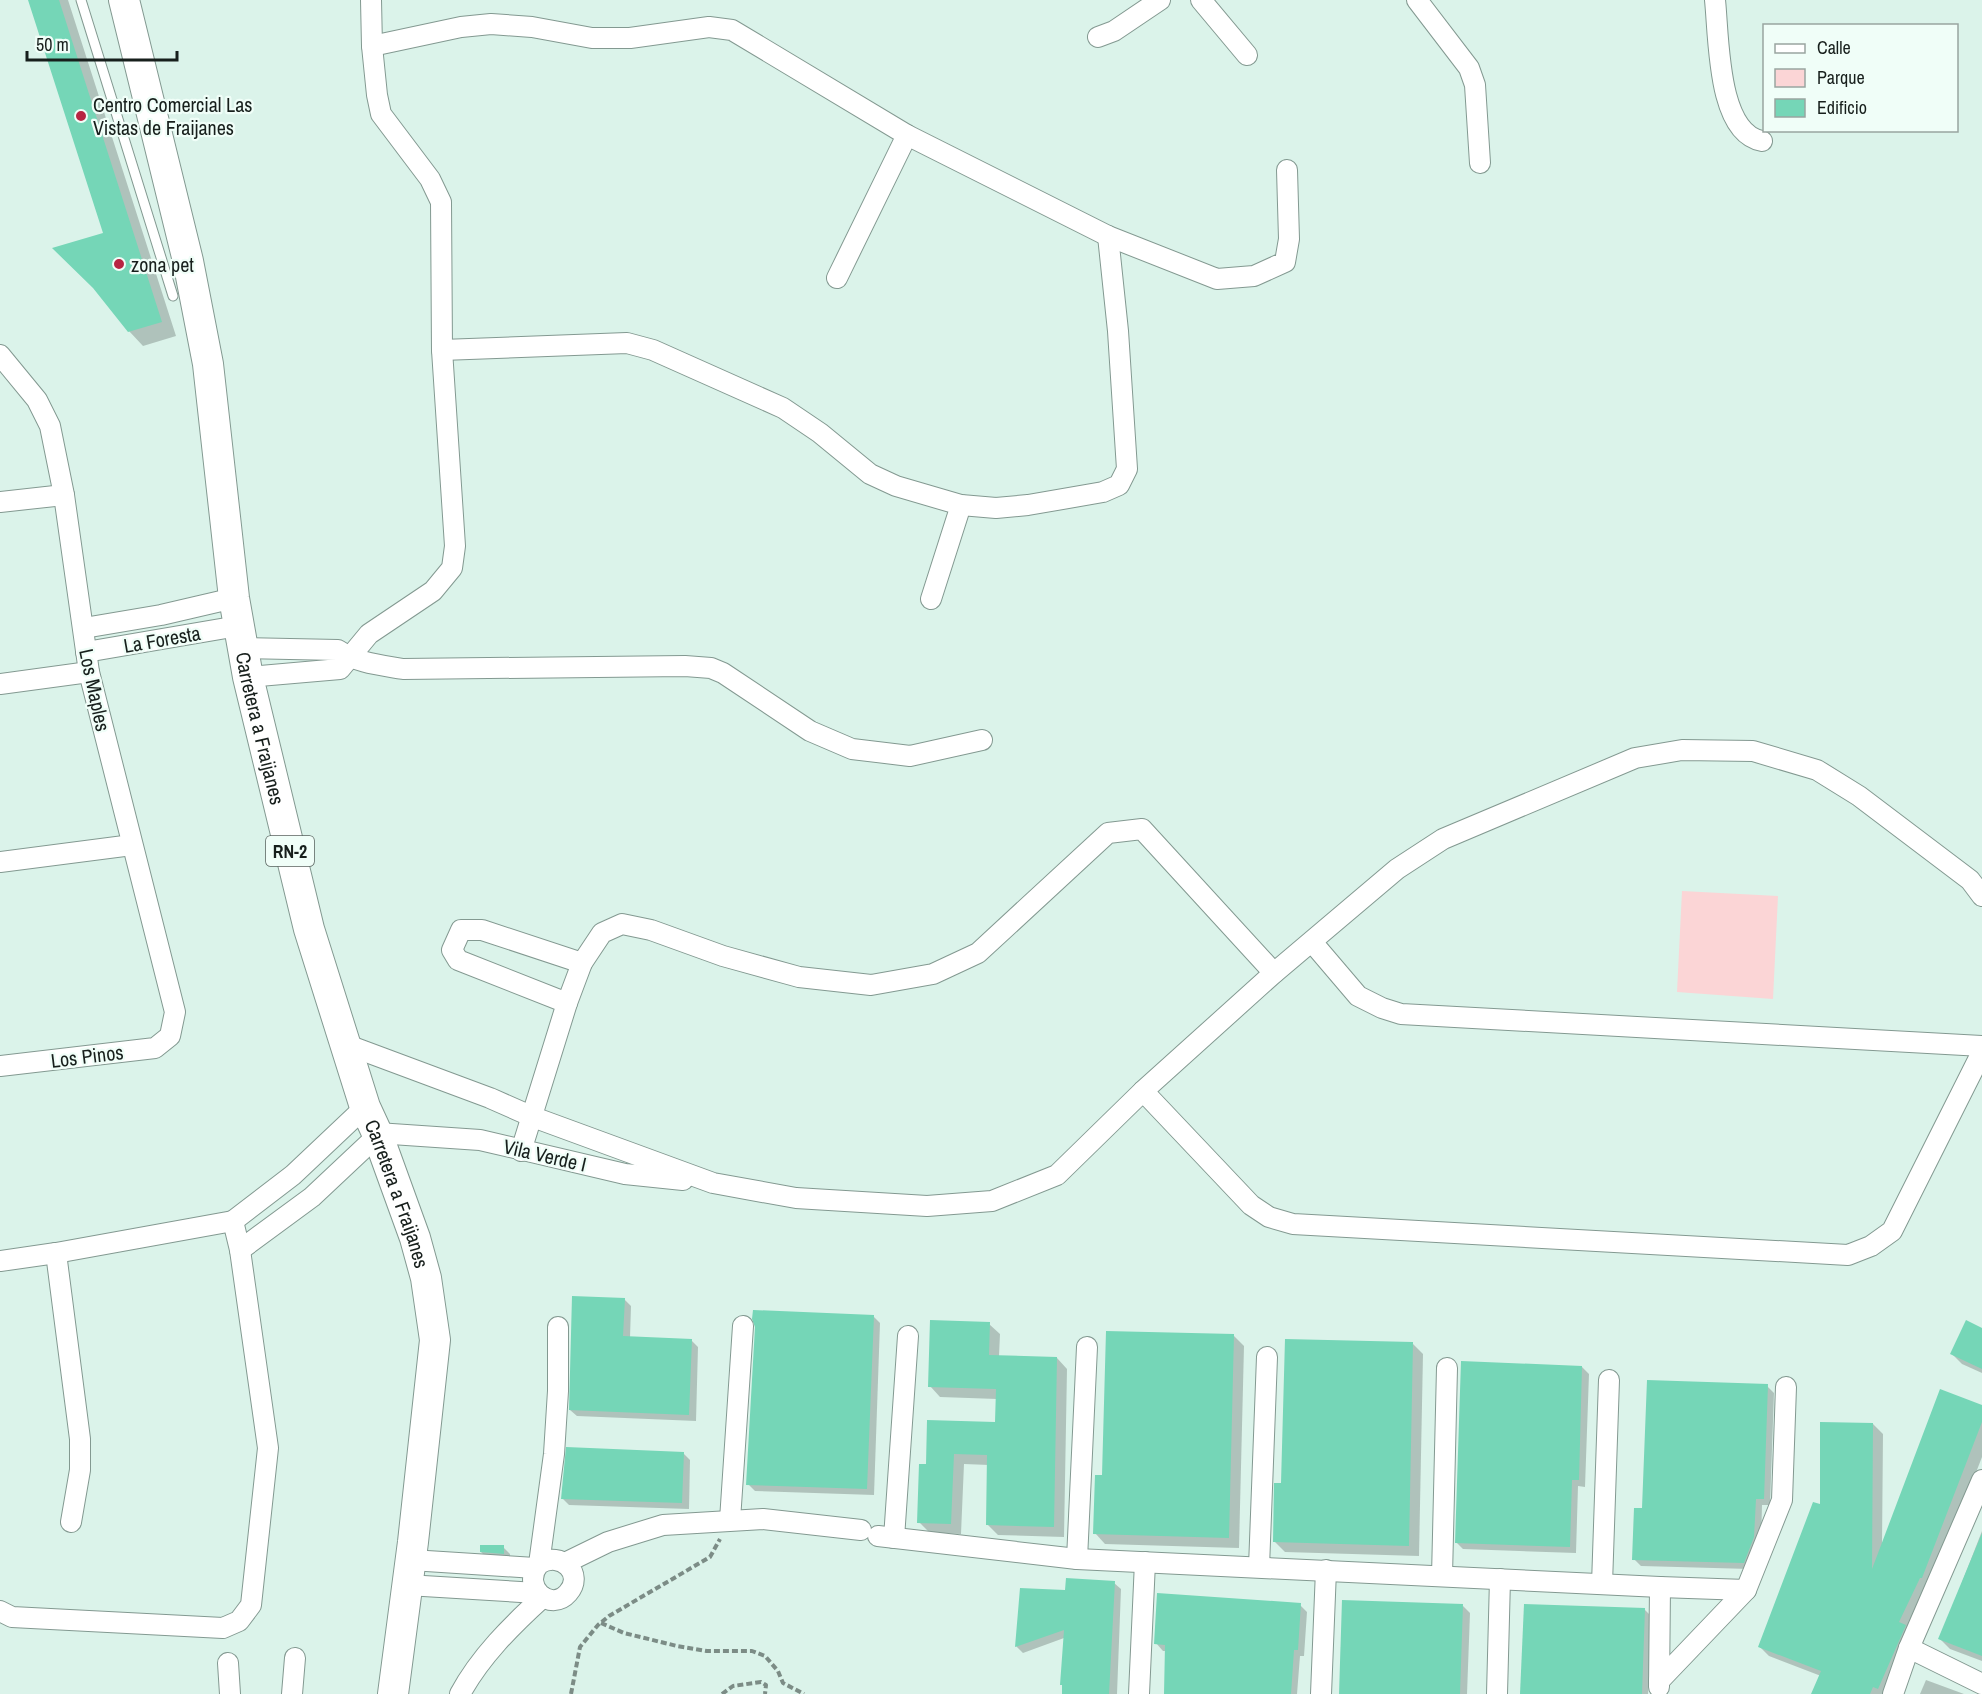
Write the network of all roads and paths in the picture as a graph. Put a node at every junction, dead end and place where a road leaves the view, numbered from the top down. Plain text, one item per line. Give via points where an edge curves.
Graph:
1 (81, 0) edge
2 (124, 0) edge
3 (371, 0) edge
4 (1160, 0) edge
5 (1202, 0) edge
6 (1418, 0) edge
7 (1715, 0) edge
8 (1098, 38) dead end
9 (372, 46) junction
10 (1247, 55) dead end
11 (908, 135) junction
12 (1762, 141) dead end
13 (1480, 163) dead end
14 (1287, 170) dead end
15 (1108, 236) junction
16 (176, 265) junction
17 (837, 278) dead end
18 (172, 296) dead end
19 (442, 350) junction
20 (0, 355) edge
21 (64, 495) junction
22 (0, 502) edge
23 (961, 505) junction
24 (931, 599) dead end
25 (238, 624) junction
26 (84, 628) junction
27 (86, 652) junction
28 (349, 658) junction
29 (89, 672) junction
30 (248, 677) junction
31 (0, 684) edge
32 (982, 740) dead end
33 (132, 845) junction
34 (0, 862) edge
35 (1982, 896) edge
36 (1312, 942) junction
37 (582, 963) junction
38 (1274, 973) junction
39 (567, 1004) junction
40 (170, 1036) joint
41 (345, 1044) junction
42 (1982, 1046) edge
43 (1982, 1052) edge
44 (0, 1066) edge
45 (1143, 1091) junction
46 (533, 1117) junction
47 (373, 1125) junction
48 (521, 1150) junction
49 (713, 1183) junction
50 (232, 1221) junction
51 (240, 1250) junction
52 (56, 1253) junction
53 (0, 1261) edge
54 (743, 1326) dead end
55 (558, 1327) dead end
56 (908, 1336) dead end
57 (1087, 1347) dead end
58 (1267, 1357) dead end
59 (1447, 1368) dead end
60 (1609, 1380) dead end
61 (1786, 1387) dead end
62 (1982, 1480) edge
63 (725, 1520) junction
64 (71, 1522) dead end
65 (878, 1535) junction
66 (1077, 1558) junction
67 (1145, 1562) junction
68 (565, 1563) junction
69 (537, 1566) junction
70 (1258, 1567) junction
71 (1326, 1570) junction
72 (409, 1573) junction
73 (1442, 1576) junction
74 (1500, 1579) junction
75 (1602, 1584) junction
76 (1660, 1587) junction
77 (1746, 1590) junction
78 (540, 1595) junction
79 (0, 1611) edge
80 (601, 1623) junction
81 (1909, 1648) junction
82 (295, 1658) dead end
83 (228, 1662) dead end
84 (1982, 1684) edge
85 (1658, 1688) edge
86 (230, 1694) edge
87 (292, 1694) edge
88 (393, 1694) edge
89 (460, 1694) edge
90 (572, 1694) edge
91 (722, 1694) edge
92 (765, 1694) edge
93 (804, 1694) edge
94 (1139, 1694) edge
95 (1321, 1694) edge
96 (1497, 1694) edge
97 (1893, 1694) edge

1 - 16 lane
2 - 16 main road, Carretera a Fraijanes / RN-2
3 - 9 street
4 - 8 street
5 - 10 street
6 - 13 street via 1468,68 1475,85
7 - 12 street via 1730,109 1740,129 1752,140
9 - 11 street via 491,24 592,38 630,38 709,27 732,30
9 - 19 street via 381,114 430,178 441,202
11 - 15 street
11 - 17 street
14 - 15 street via 1285,262 1254,276 1216,279
15 - 23 street via 1126,469 1119,484 1103,492 1028,505
16 - 18 lane
16 - 25 main road, Carretera a Fraijanes / RN-2 via 208,364
19 - 23 street via 627,343 653,350 783,408 870,474
19 - 28 street via 456,546 452,568 433,591 369,634
20 - 21 street, Los Maples via 37,400 50,426
21 - 22 street
21 - 26 street, Los Maples
23 - 24 street
25 - 26 street, La Foresta via 161,615
25 - 27 street, La Foresta
25 - 28 street via 338,650
25 - 30 main road, Carretera a Fraijanes / RN-2
26 - 27 street, Los Maples
27 - 29 street, Los Maples
28 - 30 street via 340,669
28 - 32 street via 403,669 711,668 810,731 852,749 910,756
29 - 31 street
29 - 33 street, Los Maples
30 - 41 main road, Carretera a Fraijanes / RN-2 via 309,929
33 - 34 street
33 - 40 street, Los Maples via 175,1012
35 - 36 street via 1970,880 1859,795 1817,770 1753,751 1682,750 1635,758 1443,839 1397,869
36 - 38 street
36 - 42 street via 1358,996 1401,1014
37 - 38 street via 602,933 622,924 799,977 871,985 933,974 978,953 1107,833 1142,829
37 - 39 street
37 - 39 street via 482,930 461,930 452,950 458,960
38 - 45 street
39 - 46 street
40 - 44 street, Los Pinos via 155,1048
41 - 46 street
41 - 47 main road, Carretera a Fraijanes / RN-2
43 - 45 street via 1892,1231 1871,1246 1848,1254 1293,1224 1269,1217 1251,1205
45 - 49 street via 1057,1175 992,1201 927,1206 796,1198
46 - 48 street
46 - 49 street
47 - 48 street, Vila Verde I via 480,1140
47 - 50 street via 292,1175
47 - 51 street via 312,1197
47 - 72 main road, Carretera a Fraijanes / RN-2 via 416,1238 435,1340
48 - 49 street, Vila Verde I via 625,1174
50 - 51 street
50 - 52 street
51 - 79 street via 268,1448 251,1605 239,1622 223,1628 12,1617
52 - 53 street
52 - 64 street via 80,1439 80,1470
54 - 63 street
55 - 69 street via 554,1454
56 - 65 street
57 - 66 street
58 - 70 street
59 - 73 street
60 - 75 street
61 - 77 street via 1782,1500
62 - 81 street
63 - 65 street via 763,1519
63 - 68 street via 663,1525 608,1542
63 - 80 path via 722,1536 710,1557
65 - 66 street
66 - 67 street
67 - 70 street
67 - 94 street
68 - 69 street via 550,1559
68 - 78 street via 574,1581 568,1594 556,1600
69 - 72 street
69 - 78 street via 532,1580
70 - 71 street
71 - 73 street
71 - 95 street
72 - 78 street
72 - 88 main road, Carretera a Fraijanes / RN-2
73 - 74 street
74 - 75 street
74 - 96 street
75 - 76 street
76 - 77 street
76 - 85 street
77 - 85 street
78 - 89 street via 470,1676
80 - 90 path via 580,1647
80 - 93 path via 677,1646 752,1651 765,1656 783,1683
81 - 84 street
81 - 97 street
82 - 87 street
83 - 86 street
91 - 92 path via 733,1686 761,1682 766,1685

